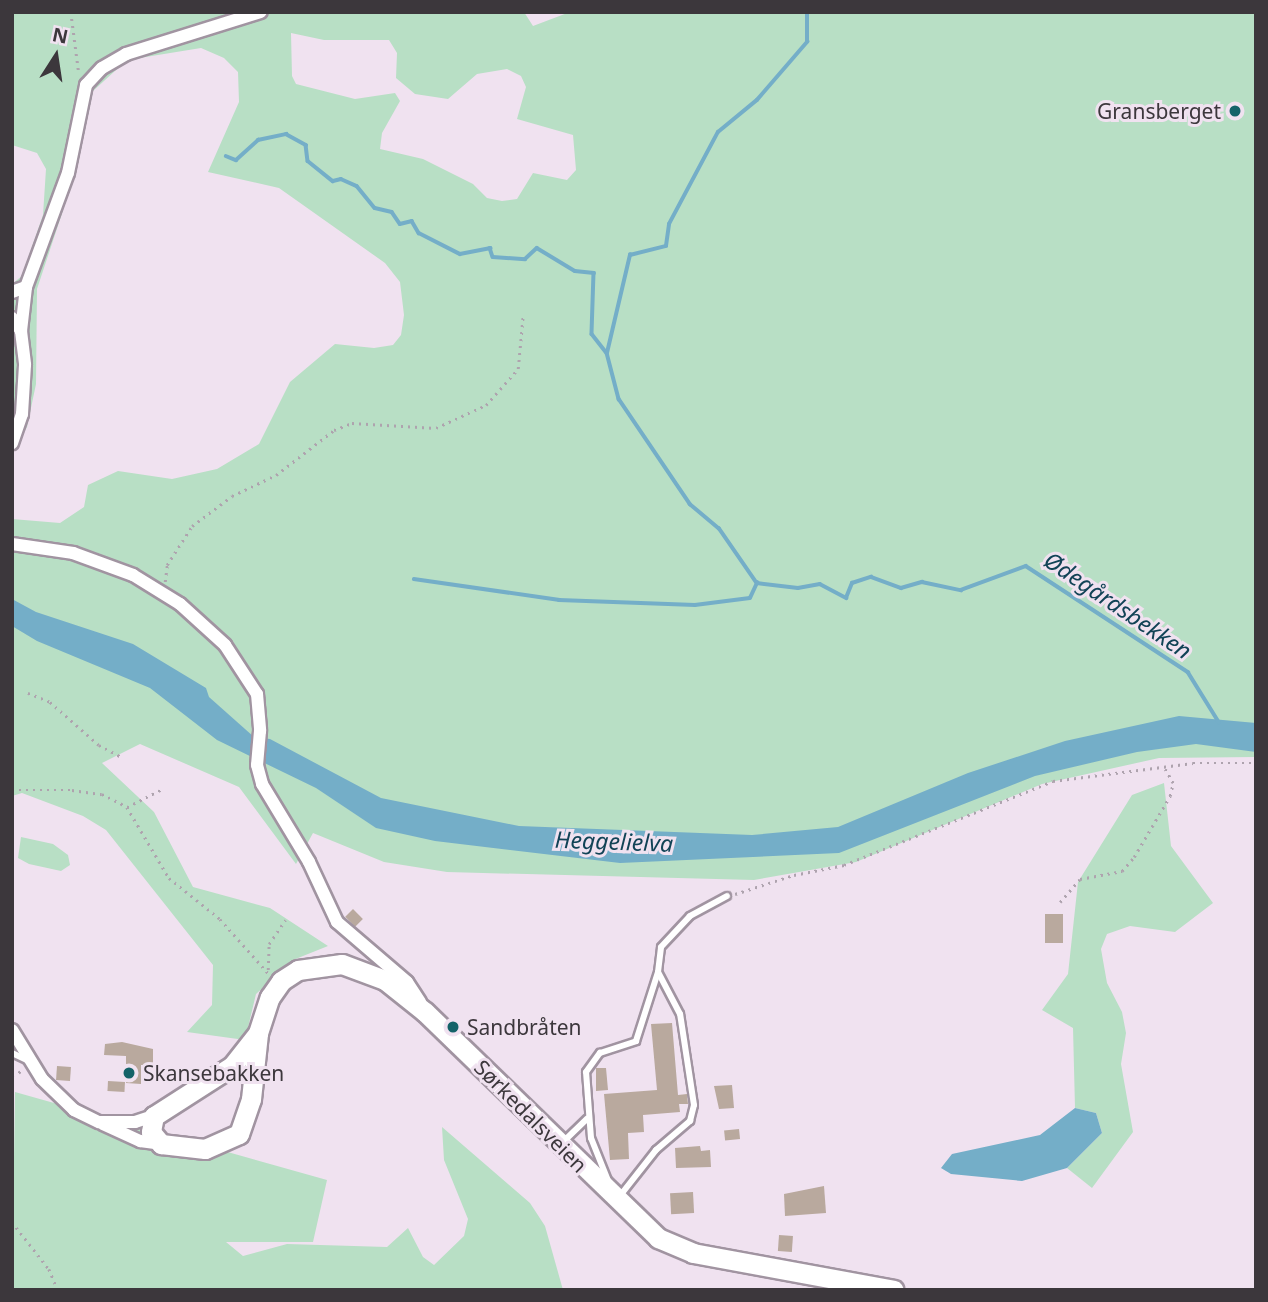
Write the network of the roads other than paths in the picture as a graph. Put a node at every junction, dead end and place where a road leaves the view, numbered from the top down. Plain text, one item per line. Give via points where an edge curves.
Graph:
1 (261, 12) edge
2 (26, 287) junction
3 (12, 292) edge
4 (12, 318) edge
5 (21, 331) junction
6 (12, 443) edge
7 (12, 544) edge
8 (727, 896) road end
9 (658, 972) junction
10 (425, 1012) junction
11 (12, 1030) edge
12 (258, 1034) junction
13 (12, 1053) edge
14 (32, 1062) junction
15 (154, 1116) junction
16 (587, 1119) junction
17 (99, 1122) junction
18 (162, 1144) junction
19 (560, 1145) junction
20 (611, 1196) junction
21 (894, 1290) edge

1 - 2 street via 126,54 93,76 82,99 68,173
2 - 3 street
2 - 5 street
4 - 5 street
5 - 6 street via 24,387
7 - 10 street via 91,558 163,593 202,623 243,667 257,694 257,765 262,784 309,862 337,922 407,982
8 - 9 lane via 681,923 661,947
9 - 16 lane via 636,1041 600,1053 589,1065 584,1080
9 - 20 lane via 680,1014 694,1105 690,1121
10 - 12 street, Sørkedalsveien via 385,980 342,964 308,966 275,978
10 - 19 street, Sørkedalsveien
11 - 14 street
12 - 15 street via 232,1066
12 - 18 street via 251,1099 239,1135 205,1149
13 - 14 lane
14 - 17 street via 62,1101
15 - 17 street
15 - 18 street via 151,1132
16 - 19 lane
16 - 20 lane
17 - 18 street via 140,1141
19 - 20 street, Sørkedalsveien
20 - 21 street, Sørkedalsveien via 646,1229 678,1248

